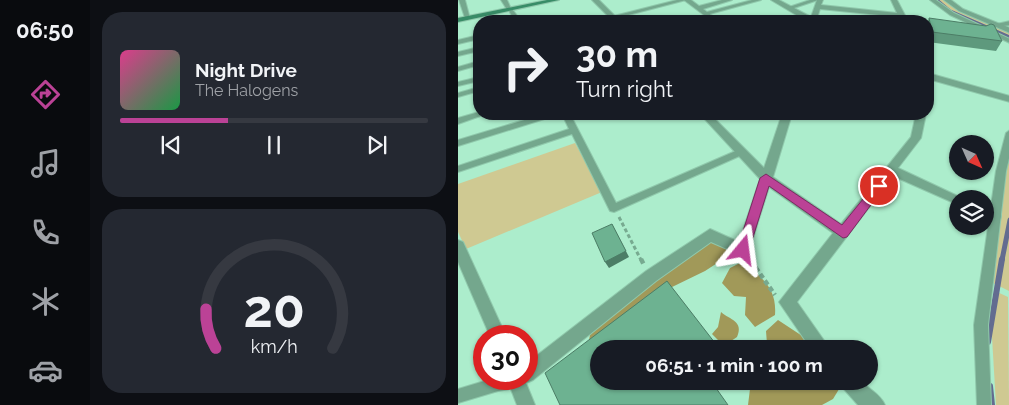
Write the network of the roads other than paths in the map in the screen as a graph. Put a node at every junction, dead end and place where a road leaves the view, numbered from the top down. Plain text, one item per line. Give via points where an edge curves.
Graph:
1 (462, 0) edge
2 (504, 0) edge
3 (556, 0) edge
4 (595, 0) edge
5 (685, 0) edge
6 (729, 0) edge
7 (758, 0) edge
8 (774, 0) edge
9 (894, 0) edge
10 (933, 0) edge
11 (948, 0) edge
12 (817, 2) edge
13 (698, 8) junction
14 (789, 8) junction
15 (510, 10) junction
16 (706, 14) joint
17 (484, 15) edge
18 (514, 15) edge
19 (610, 15) edge
20 (629, 15) edge
21 (802, 15) edge
22 (814, 15) edge
23 (887, 15) edge
24 (902, 15) edge
25 (473, 17) edge
26 (468, 18) junction
27 (458, 20) edge
28 (1010, 23) edge
29 (994, 25) junction
30 (1010, 31) edge
31 (473, 38) edge
32 (1010, 41) edge
33 (458, 42) edge
34 (473, 50) edge
35 (458, 54) edge
36 (473, 65) edge
37 (458, 69) edge
38 (934, 78) edge
39 (473, 80) edge
40 (458, 84) edge
41 (473, 91) edge
42 (458, 95) edge
43 (1010, 98) edge
44 (473, 117) edge
45 (532, 120) edge
46 (569, 120) edge
47 (711, 120) edge
48 (785, 120) edge
49 (919, 120) edge
50 (458, 121) edge
51 (574, 130) junction
52 (1010, 133) edge
53 (458, 143) edge
54 (741, 152) junction
55 (458, 169) edge
56 (892, 170) junction
57 (766, 178) junction
58 (949, 196) edge
59 (994, 198) edge
60 (843, 233) junction
61 (988, 235) edge
62 (458, 246) edge
63 (493, 325) edge
64 (815, 340) edge
65 (538, 364) edge
66 (478, 390) edge
67 (523, 390) edge
68 (856, 390) edge
69 (458, 396) edge
70 (526, 405) edge
71 (876, 405) edge
72 (984, 405) edge

1 - 26 lane
2 - 15 street
3 - 15 street
4 - 19 street
5 - 13 street
5 - 20 lane
6 - 13 street
7 - 16 lane
8 - 14 street
9 - 24 street
10 - 32 lane via 952,14
11 - 29 street via 961,10
12 - 14 lane
12 - 22 street
12 - 23 street
13 - 16 street
14 - 21 street
15 - 17 street
15 - 18 lane
25 - 26 street
26 - 27 street
28 - 29 lane
29 - 30 street
31 - 33 street
34 - 35 lane
36 - 37 lane
38 - 43 street
39 - 40 lane
41 - 42 lane
44 - 50 lane
45 - 53 lane
46 - 51 lane
47 - 54 street
48 - 57 street
49 - 56 street via 916,138
51 - 54 lane via 614,208
51 - 55 lane
52 - 59 lane
54 - 57 street
56 - 58 street
56 - 60 street
57 - 60 street
57 - 65 street via 743,250 710,235 650,276
60 - 64 street via 787,302
61 - 72 lane via 981,325
62 - 63 street
66 - 69 lane
67 - 70 street
68 - 71 street

